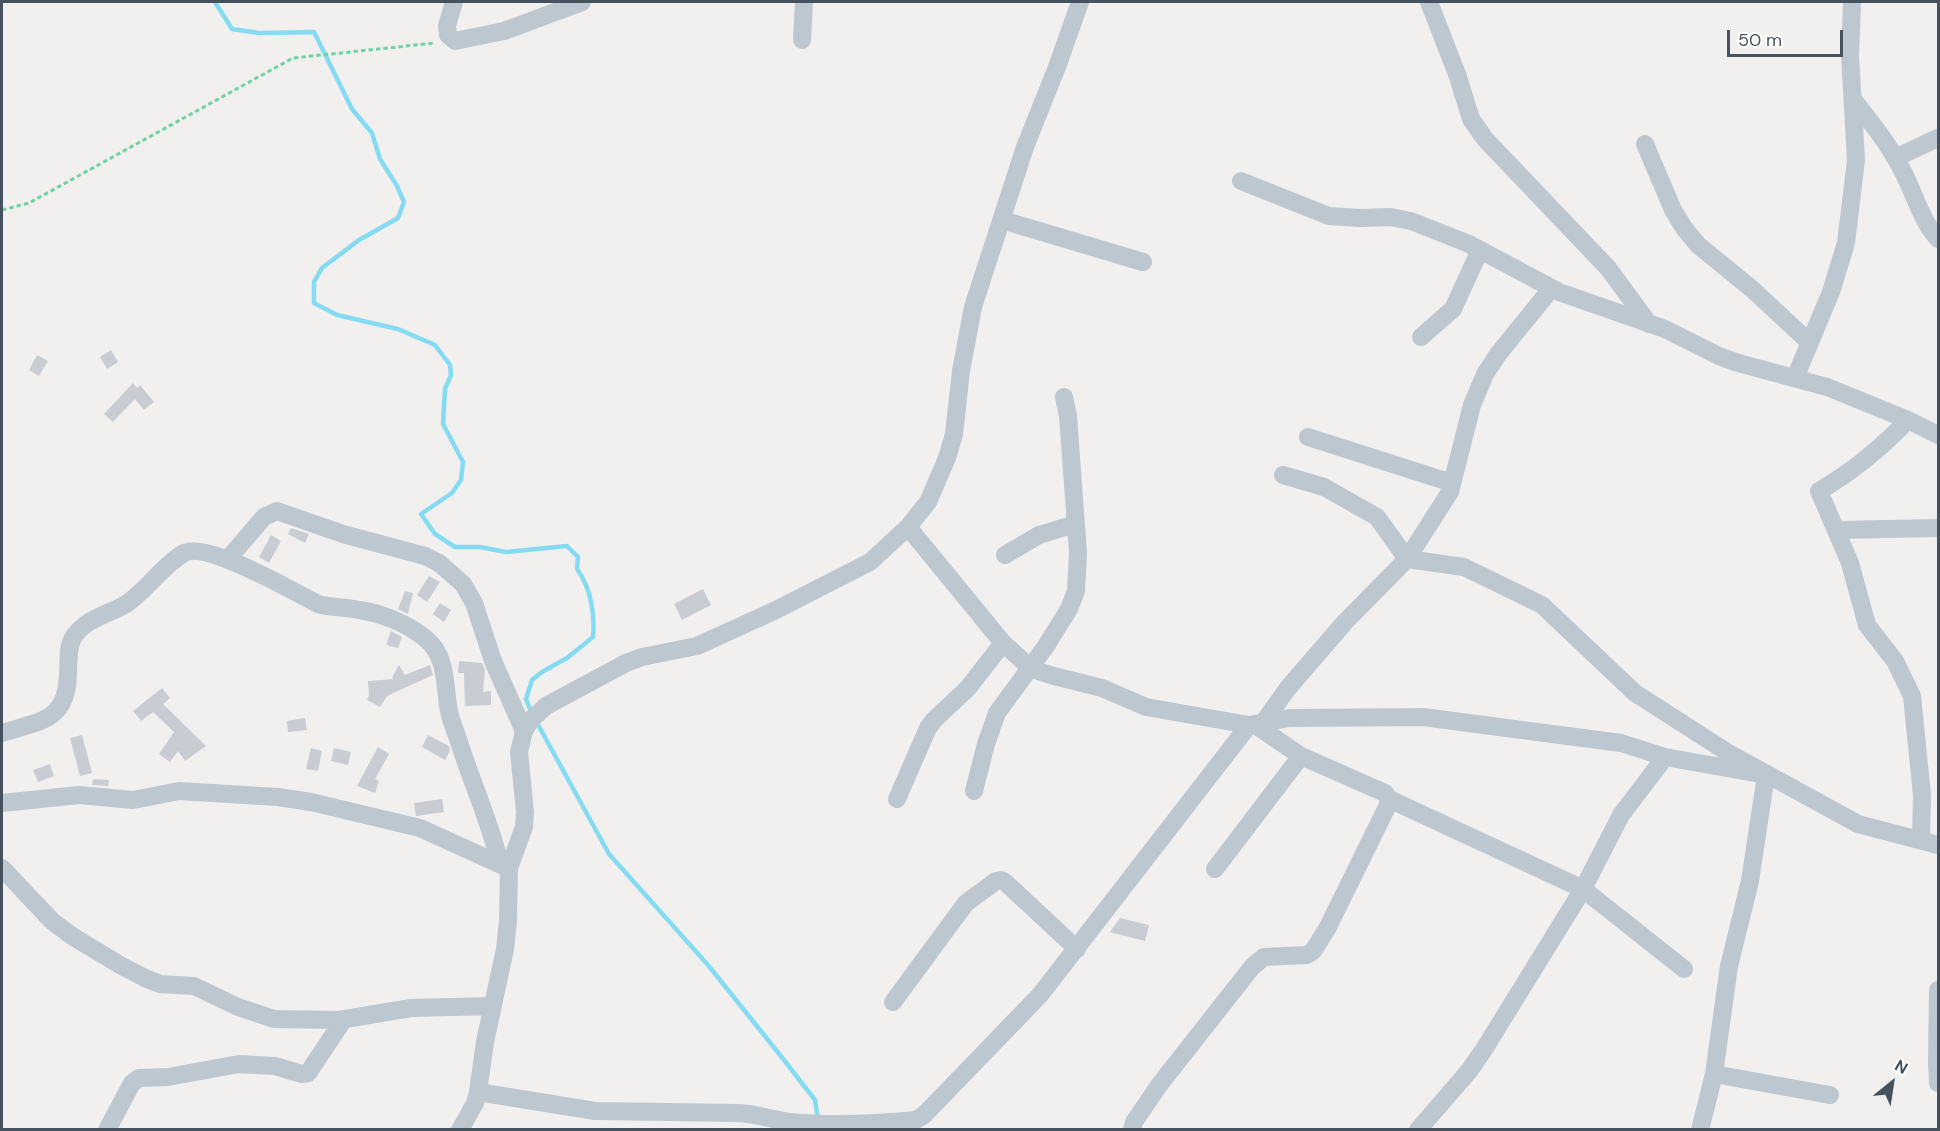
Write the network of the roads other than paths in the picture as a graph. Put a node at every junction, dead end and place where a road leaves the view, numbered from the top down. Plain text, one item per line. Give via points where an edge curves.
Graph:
1 (454, 2) edge
2 (582, 2) edge
3 (804, 2) edge
4 (1080, 2) edge
5 (1429, 2) edge
6 (1852, 2) edge
7 (802, 40) dead end
8 (1852, 99) junction
9 (1938, 138) edge
10 (1645, 144) dead end
11 (1895, 158) junction
12 (1241, 181) dead end
13 (1002, 220) junction
14 (1938, 239) edge
15 (1480, 250) junction
16 (1143, 262) dead end
17 (1551, 289) junction
18 (1649, 324) junction
19 (1421, 337) dead end
20 (1810, 342) junction
21 (1795, 378) junction
22 (1064, 397) dead end
23 (1908, 420) junction
24 (1938, 435) edge
25 (1308, 437) dead end
26 (1283, 475) dead end
27 (1452, 483) junction
28 (1075, 524) junction
29 (908, 527) junction
30 (1938, 528) edge
31 (1836, 530) junction
32 (1005, 555) dead end
33 (228, 559) junction
34 (1407, 559) junction
35 (1003, 643) junction
36 (1030, 667) junction
37 (1255, 724) junction
38 (524, 731) junction
39 (2, 733) edge
40 (1301, 756) junction
41 (1665, 757) junction
42 (1766, 775) junction
43 (974, 791) dead end
44 (897, 799) dead end
45 (1389, 799) junction
46 (2, 803) edge
47 (1930, 843) edge
48 (504, 866) junction
49 (2, 868) edge
50 (1215, 869) dead end
51 (1583, 889) junction
52 (1077, 949) junction
53 (1684, 969) dead end
54 (1938, 990) edge
55 (893, 1002) dead end
56 (492, 1006) junction
57 (344, 1019) junction
58 (1713, 1074) junction
59 (1938, 1083) edge
60 (478, 1092) junction
61 (1830, 1095) dead end
62 (107, 1130) edge
63 (460, 1130) edge
64 (1132, 1130) edge
65 (1418, 1130) edge
66 (1700, 1130) edge

1 - 2 street via 447,27 448,35 455,41 504,31
3 - 7 street
4 - 13 street via 1024,147
5 - 18 street via 1475,125 1608,268
6 - 8 street
8 - 11 street
8 - 20 street via 1856,160 1846,243
9 - 11 street
10 - 20 street via 1673,210 1698,245
11 - 14 street
12 - 15 street via 1329,216 1411,221
13 - 16 street
13 - 29 street via 973,307 947,458 928,502
15 - 17 street
15 - 19 street via 1453,309
17 - 18 street
17 - 27 street via 1485,374 1472,405
18 - 21 street via 1719,356
20 - 21 street
21 - 23 street
22 - 28 street
23 - 24 street
23 - 31 street via 1886,443 1819,491
25 - 27 street
26 - 34 street via 1324,487 1377,517
27 - 34 street
28 - 32 street via 1039,535
28 - 36 street via 1076,591 1069,609
29 - 35 street
29 - 38 street via 870,562 697,645 626,663 546,706
30 - 31 street
31 - 47 street via 1850,563 1867,625 1895,661 1912,696
33 - 38 street via 264,517 277,511 439,563 463,584 474,603 493,661
33 - 39 street via 200,551 186,552 127,603 86,623 69,649 65,694 52,717
33 - 48 street via 318,604 384,616 428,640 446,674 449,711
34 - 37 street
34 - 42 street via 1464,567 1542,605 1635,693
35 - 36 street
35 - 44 street via 968,688 928,728
36 - 37 street via 1102,688 1146,707
36 - 43 street via 997,713
37 - 40 street
37 - 41 street via 1290,718 1424,717 1621,743
37 - 52 street via 1135,870
38 - 48 street via 519,752 524,828
40 - 45 street via 1385,793
40 - 50 street
41 - 42 street
41 - 51 street via 1621,815
42 - 47 street via 1858,824
42 - 58 street via 1750,881 1729,966
45 - 51 street
45 - 64 street via 1313,951 1306,955 1264,957 1252,967 1160,1084
46 - 48 street via 79,795 133,800 178,791 278,797 420,828
48 - 56 street via 508,921
49 - 57 street via 72,936 147,979 160,984 194,986 274,1019
51 - 53 street
51 - 65 street via 1484,1051
52 - 55 street via 1005,882 996,881 966,903
52 - 60 street via 1040,995 916,1120 849,1125 739,1113 595,1111
54 - 59 street
56 - 57 street via 411,1008
56 - 60 street
57 - 62 street via 308,1073 239,1064 168,1077 139,1078 132,1083
58 - 61 street
58 - 66 street
60 - 63 street

